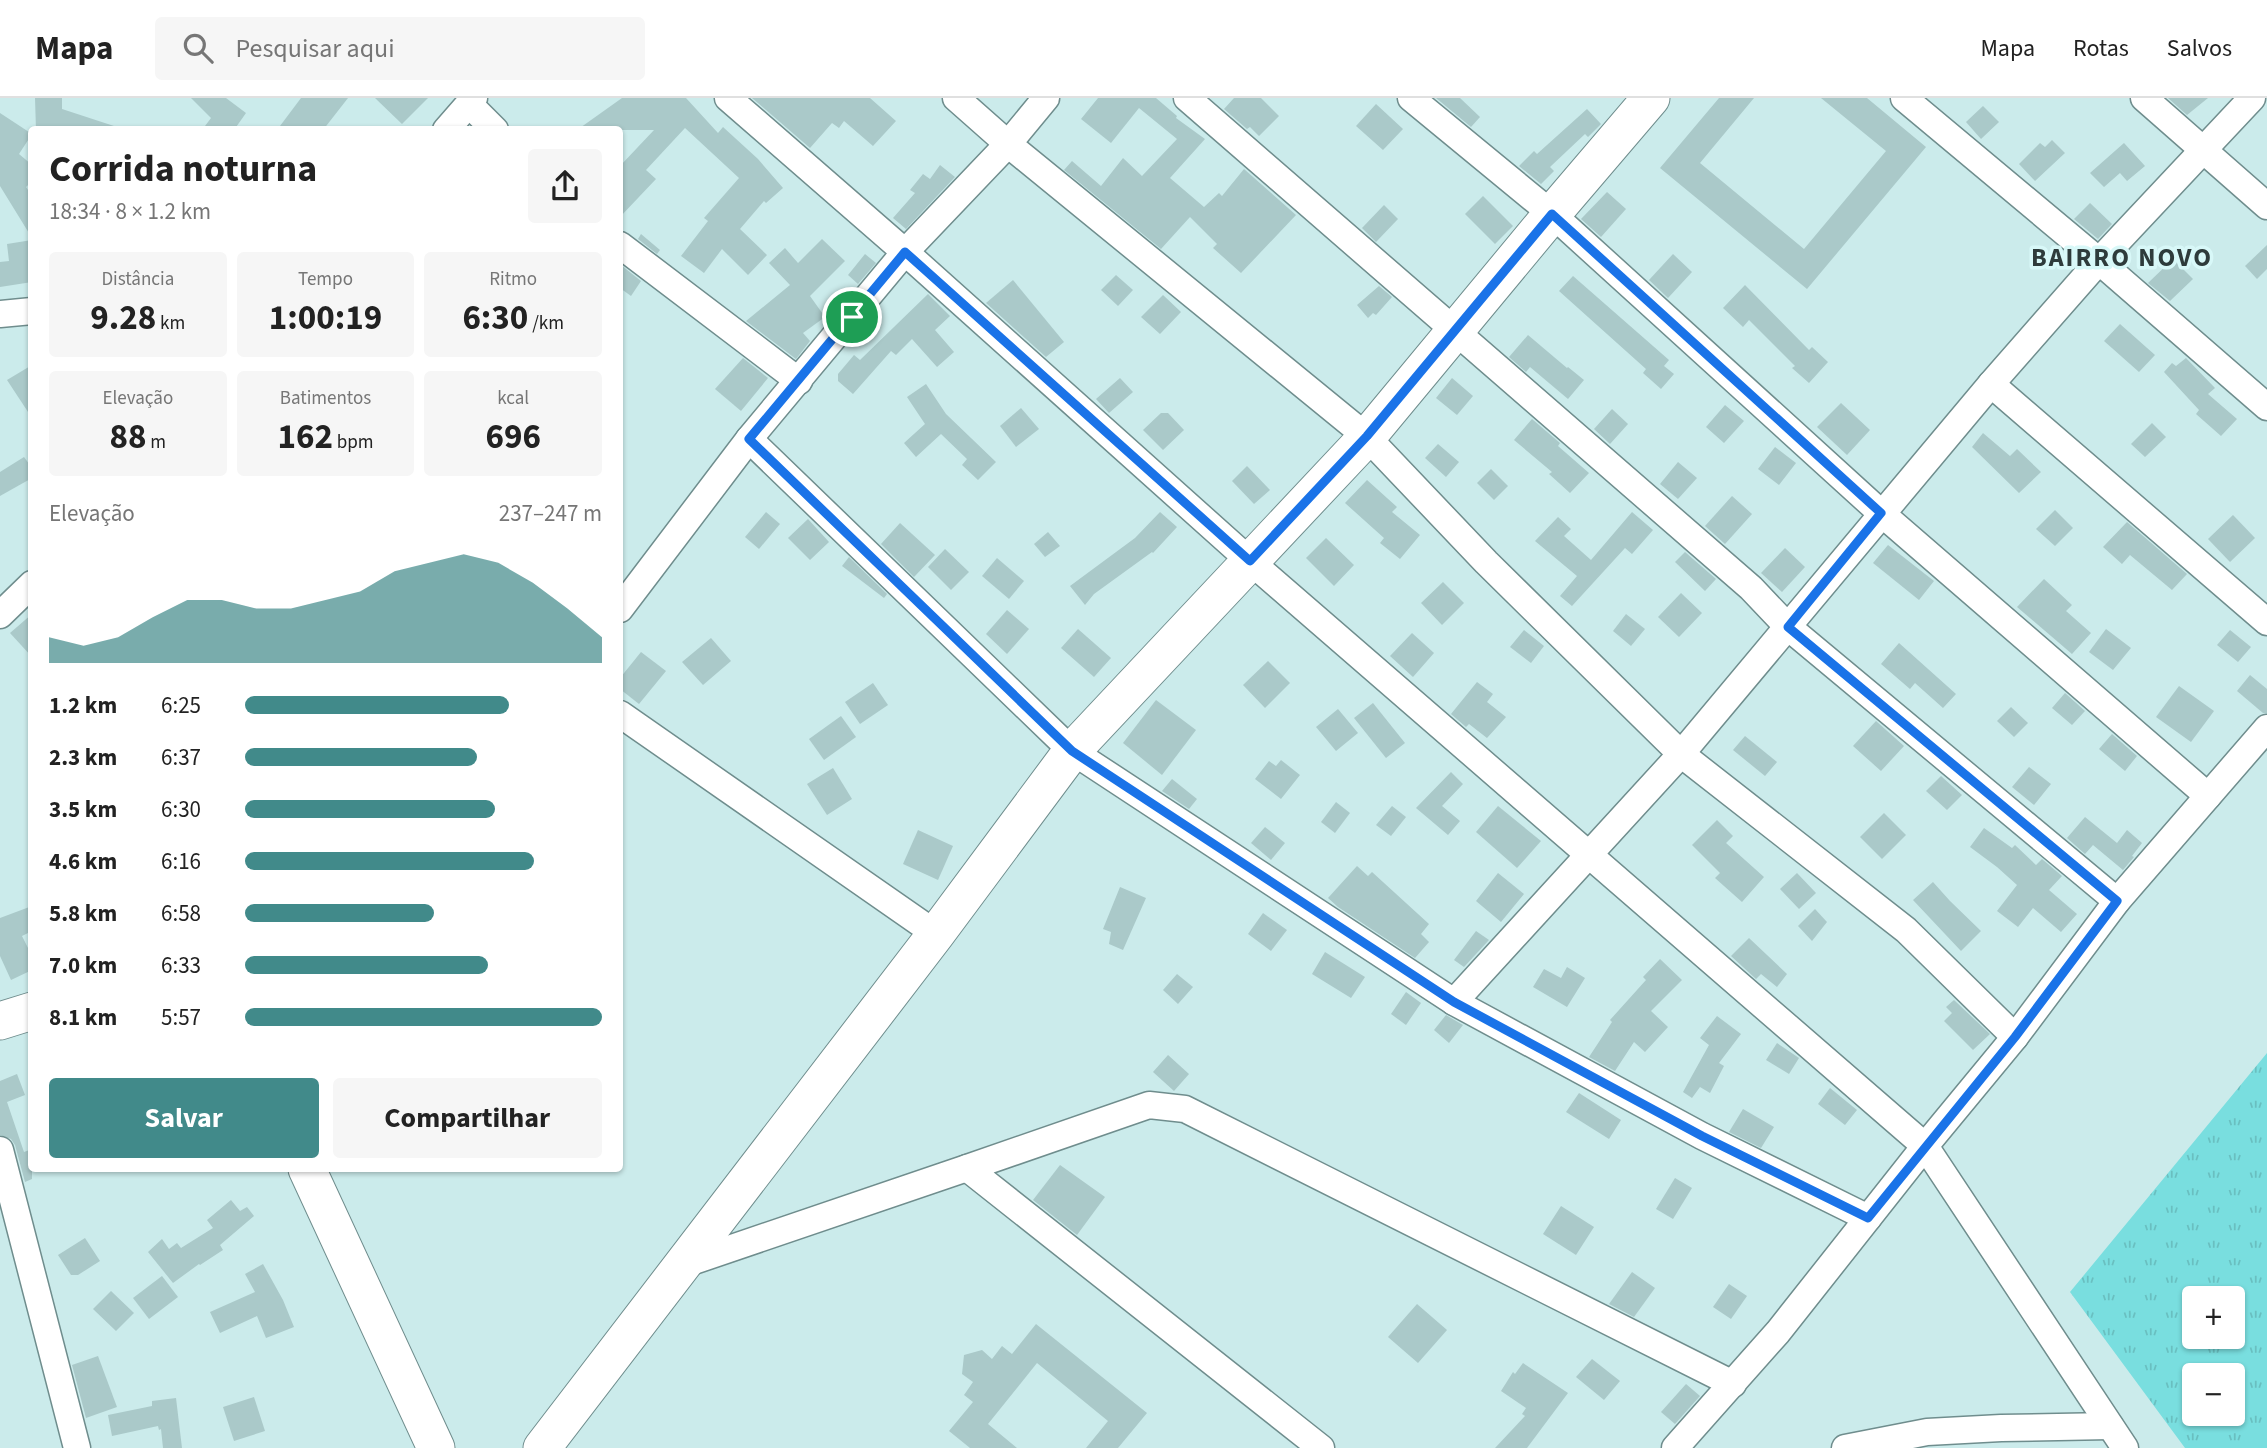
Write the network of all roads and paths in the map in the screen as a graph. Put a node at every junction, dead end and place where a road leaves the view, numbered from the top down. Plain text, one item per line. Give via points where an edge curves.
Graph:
1 (728, 98) edge
2 (956, 98) edge
3 (1046, 98) edge
4 (1187, 98) edge
5 (1411, 98) edge
6 (1651, 98) edge
7 (1904, 98) edge
8 (2144, 98) edge
9 (2252, 98) edge
10 (472, 101) edge
11 (450, 126) edge
12 (492, 126) edge
13 (1008, 144) junction
14 (2204, 149) junction
15 (2267, 206) edge
16 (1552, 214) junction
17 (623, 247) edge
18 (905, 252) junction
19 (2099, 261) junction
20 (28, 311) edge
21 (0, 314) edge
22 (1456, 330) junction
23 (799, 381) junction
24 (1991, 384) junction
25 (2267, 407) edge
26 (1367, 436) junction
27 (749, 439) junction
28 (1881, 513) junction
29 (1250, 561) junction
30 (28, 588) edge
31 (623, 605) edge
32 (0, 615) edge
33 (2267, 622) edge
34 (1788, 627) junction
35 (623, 716) edge
36 (2267, 728) edge
37 (1072, 751) junction
38 (1681, 754) junction
39 (2208, 796) junction
40 (1589, 855) junction
41 (2117, 901) junction
42 (936, 934) junction
43 (1454, 1002) junction
44 (28, 1012) edge
45 (0, 1021) edge
46 (2015, 1037) junction
47 (1925, 1146) junction
48 (0, 1150) edge
49 (967, 1168) junction
50 (308, 1172) edge
51 (1868, 1218) junction
52 (682, 1265) junction
53 (1732, 1384) junction
54 (2109, 1426) junction
55 (1688, 1444) edge
56 (77, 1448) edge
57 (436, 1448) edge
58 (542, 1448) edge
59 (1321, 1448) edge
60 (1845, 1448) edge
61 (2125, 1448) edge

1 - 18 street
2 - 13 street
3 - 13 street
4 - 22 street
5 - 16 street
6 - 16 street
7 - 19 street
8 - 14 street
9 - 14 street
10 - 11 street
10 - 12 street
13 - 18 street
13 - 26 street
14 - 15 street
14 - 19 street
16 - 22 street
16 - 28 street
17 - 23 street
18 - 23 street
18 - 29 street
19 - 24 street
19 - 25 street
20 - 21 street
22 - 26 street
22 - 34 street via 1751,588
23 - 27 street
24 - 28 street
24 - 33 street
26 - 29 street
26 - 38 street via 1486,562
27 - 31 street
27 - 37 street
28 - 34 street
28 - 39 street
29 - 37 street
29 - 40 street
30 - 32 street
34 - 38 street
34 - 41 street
35 - 42 street
36 - 39 street
37 - 42 street
37 - 43 street
38 - 40 street
38 - 46 street via 1906,930
39 - 41 street
40 - 43 street
40 - 47 street
41 - 46 street
42 - 52 street
43 - 51 street via 1702,1136
44 - 45 street
46 - 47 street
47 - 51 street
47 - 54 street
48 - 56 street
49 - 52 street
49 - 53 street via 1149,1105 1185,1109
49 - 59 street
50 - 57 street
51 - 53 street
52 - 58 street
53 - 55 street
54 - 60 street via 1927,1432
54 - 61 street

